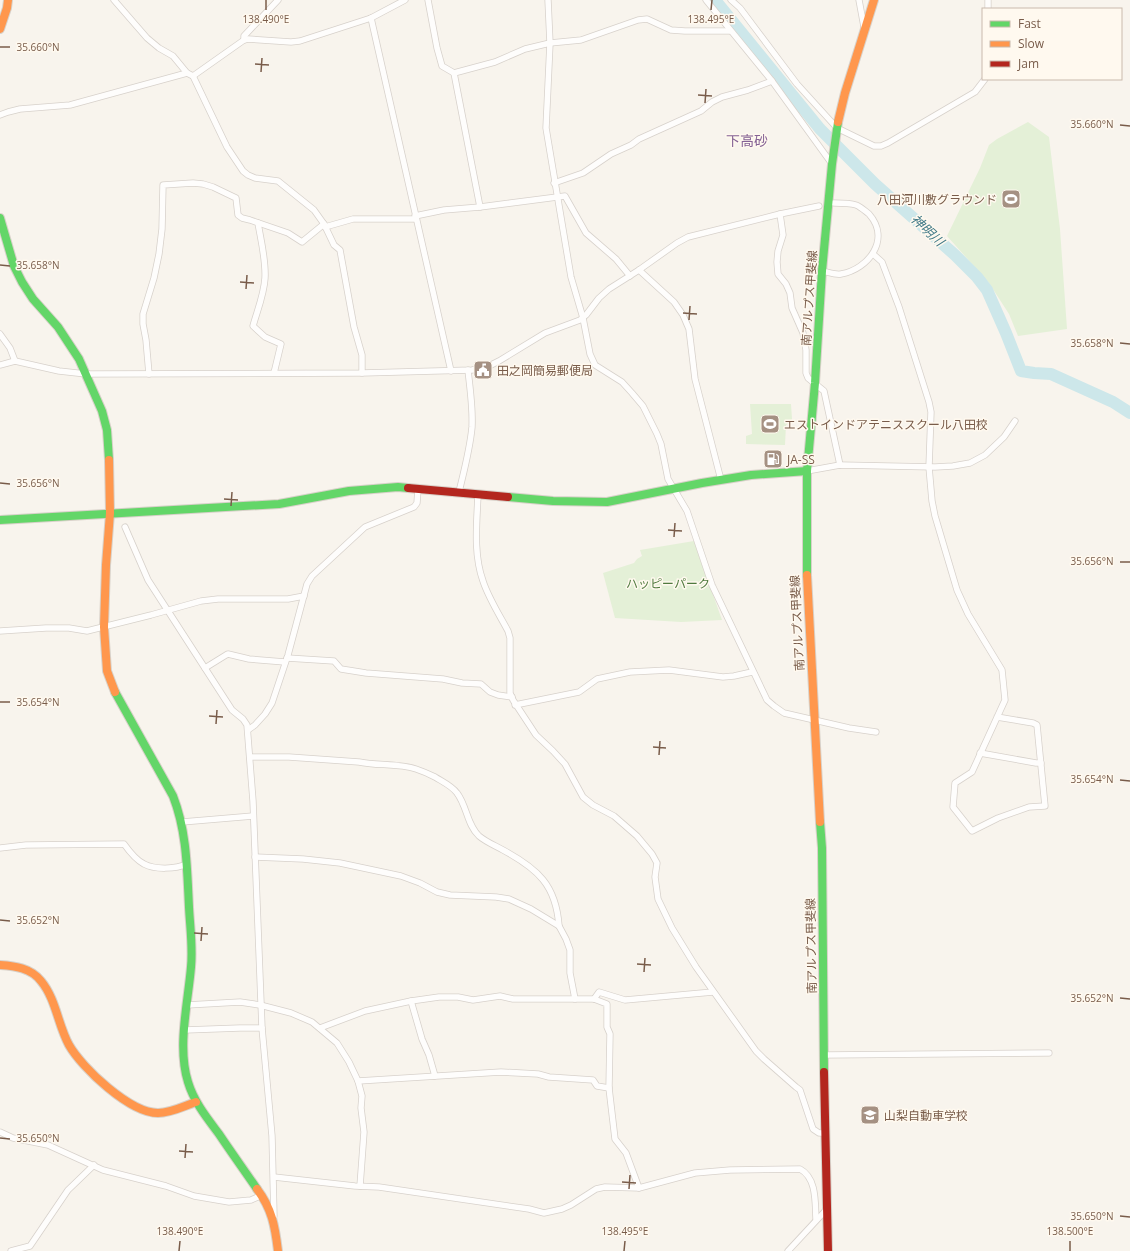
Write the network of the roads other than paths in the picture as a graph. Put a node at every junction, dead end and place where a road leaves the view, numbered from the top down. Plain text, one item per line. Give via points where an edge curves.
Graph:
1 (8, 0) edge
2 (114, 0) edge
3 (278, 0) edge
4 (405, 0) edge
5 (428, 0) edge
6 (548, 0) edge
7 (706, 0) edge
8 (731, 0) edge
9 (859, 0) edge
10 (874, 0) edge
11 (371, 18) junction
12 (0, 29) edge
13 (865, 29) junction
14 (730, 31) junction
15 (244, 40) junction
16 (550, 43) junction
17 (187, 73) junction
18 (454, 73) junction
19 (193, 76) junction
20 (984, 80) edge
21 (772, 81) junction
22 (0, 115) edge
23 (837, 130) junction
24 (832, 164) junction
25 (554, 183) junction
26 (557, 196) junction
27 (834, 203) dead end
28 (820, 206) dead end
29 (480, 207) junction
30 (780, 214) junction
31 (415, 217) junction
32 (0, 218) edge
33 (258, 223) junction
34 (324, 225) junction
35 (873, 254) junction
36 (639, 270) junction
37 (822, 271) junction
38 (630, 276) junction
39 (583, 318) junction
40 (0, 334) edge
41 (15, 361) junction
42 (0, 365) edge
43 (468, 370) junction
44 (451, 371) junction
45 (362, 372) junction
46 (274, 373) junction
47 (86, 374) junction
48 (149, 374) junction
49 (815, 383) junction
50 (1015, 421) dead end
51 (840, 465) junction
52 (929, 467) junction
53 (807, 471) junction
54 (721, 480) junction
55 (418, 489) junction
56 (674, 489) junction
57 (459, 492) junction
58 (478, 494) junction
59 (110, 513) junction
60 (0, 520) edge
61 (125, 527) dead end
62 (304, 596) junction
63 (167, 610) junction
64 (104, 627) junction
65 (0, 631) edge
66 (286, 660) junction
67 (205, 668) junction
68 (752, 672) junction
69 (512, 697) junction
70 (515, 705) junction
71 (997, 716) junction
72 (815, 720) junction
73 (248, 730) junction
74 (876, 732) dead end
75 (980, 753) junction
76 (250, 756) junction
77 (1041, 762) junction
78 (254, 816) junction
79 (182, 822) junction
80 (0, 848) edge
81 (255, 858) junction
82 (187, 864) junction
83 (558, 926) junction
84 (0, 965) edge
85 (713, 992) junction
86 (575, 999) junction
87 (594, 999) junction
88 (411, 1001) junction
89 (187, 1005) junction
90 (260, 1005) junction
91 (262, 1028) junction
92 (320, 1028) junction
93 (185, 1030) junction
94 (1048, 1053) dead end
95 (824, 1054) junction
96 (435, 1076) junction
97 (358, 1081) junction
98 (609, 1088) junction
99 (196, 1102) junction
100 (0, 1132) edge
101 (825, 1133) junction
102 (94, 1165) junction
103 (274, 1177) junction
104 (827, 1185) junction
105 (360, 1186) junction
106 (639, 1188) junction
107 (814, 1189) junction
108 (262, 1195) junction
109 (827, 1209) junction
110 (816, 1220) junction
111 (274, 1222) junction
112 (30, 1249) edge
113 (11, 1251) edge
114 (278, 1251) edge
115 (788, 1251) edge
116 (828, 1251) edge

1 - 12 street
2 - 17 street via 147,38 173,56
3 - 15 street via 244,36
4 - 11 street
5 - 18 street via 442,66
6 - 16 street
7 - 14 street
8 - 23 street
9 - 13 street
10 - 13 street, 南アルプス甲斐線
11 - 15 street via 300,41
11 - 31 street
13 - 23 street, 南アルプス甲斐線 via 845,93
14 - 16 street via 671,30 647,19 581,40
14 - 21 street
15 - 19 street
16 - 18 street
16 - 25 street via 546,128
17 - 19 street
17 - 22 street via 70,105 20,109
18 - 29 street
19 - 34 street via 227,147 243,171 255,178 278,182 314,210
20 - 23 street via 976,92 881,146 874,146
21 - 24 street
21 - 25 street via 722,97 701,111 638,139 631,146 611,154 583,173
23 - 24 street, 南アルプス甲斐線
24 - 37 street, 南アルプス甲斐線
25 - 26 street
26 - 29 street
26 - 38 street via 565,196 586,233 616,259
26 - 39 street via 571,277
27 - 35 street via 856,205 873,219 877,234
28 - 30 street
29 - 31 street via 444,210
30 - 36 street via 688,237
30 - 49 street via 783,235 778,251 778,274 790,293 792,308 803,333 806,373
31 - 34 street via 353,219
31 - 44 street
32 - 47 street via 14,266 22,282 71,345
33 - 34 street via 288,233 302,242
33 - 46 street via 265,278 253,326 265,338 281,344
33 - 48 street via 238,215 236,198 213,187 193,183 163,185 159,254 143,314
34 - 45 street via 334,245 340,250 354,327 362,355
35 - 37 street via 864,264 853,270 839,274
35 - 52 street via 882,262 929,402
36 - 38 street
36 - 54 street via 674,302 689,329 695,379
37 - 49 street, 南アルプス甲斐線
38 - 39 street via 599,298
39 - 43 street via 545,333 499,362
39 - 56 street via 590,354 595,365 622,382 643,406 661,444 668,479
40 - 41 street
41 - 42 street
41 - 47 street
43 - 44 street
43 - 57 street via 472,427
44 - 45 street
45 - 46 street
46 - 48 street
47 - 48 street
47 - 59 street via 107,430
49 - 51 street via 824,390
49 - 53 street, 南アルプス甲斐線
50 - 52 street via 1004,438 981,458 953,466
51 - 52 street
51 - 53 street
52 - 71 street via 935,516 957,590 968,614 1002,670 1005,700
53 - 54 street
53 - 72 street, 南アルプス甲斐線 via 806,554
54 - 56 street
55 - 57 street
55 - 59 street via 398,487 353,490 279,504
55 - 62 street via 414,508 365,527 312,576
56 - 58 street via 607,502 552,501
56 - 68 street via 686,512 712,585
57 - 58 street
58 - 69 street via 476,541 482,581 510,638
59 - 60 street
59 - 64 street
61 - 63 street via 148,580
62 - 63 street via 218,599
62 - 66 street
63 - 64 street
63 - 67 street
64 - 65 street via 86,631 46,628
64 - 79 street via 106,671 110,683 173,796
66 - 67 street via 249,659 228,654
66 - 69 street via 334,661 341,669 481,684 490,692
66 - 73 street via 272,704
67 - 73 street via 232,710 244,719
68 - 70 street via 723,678 669,670 630,672 597,679 579,692
68 - 72 street via 767,700 774,706 784,713
69 - 70 street
70 - 85 street via 536,735 564,764 584,797 614,816 637,836 652,854 657,863 654,877 660,905 681,944
71 - 75 street
71 - 77 street via 1037,725
72 - 74 street
72 - 95 street, 南アルプス甲斐線 via 822,848
73 - 76 street
75 - 77 street
75 - 77 street via 972,772 955,783 955,811 972,831 1029,807 1045,806
76 - 78 street
76 - 83 street via 395,765 415,768 450,785 458,794 470,824 479,836 531,867 545,882 558,910
78 - 79 street
78 - 81 street
79 - 82 street
80 - 82 street via 26,845 124,844 144,864 168,868
81 - 83 street via 303,859 340,864 401,876 450,895 509,899
81 - 90 street
82 - 89 street via 191,946
83 - 86 street via 570,950 570,973
84 - 99 street via 18,966 37,976 54,1002 69,1044 83,1066 106,1086 135,1106 152,1112 169,1112
85 - 87 street via 625,1000 599,992
85 - 101 street via 756,1051 800,1090 813,1129
86 - 87 street
86 - 88 street via 512,999 500,996 473,1000 439,997
87 - 98 street via 607,1004 607,1027 610,1034
88 - 92 street via 366,1011
88 - 96 street
89 - 90 street via 240,1002
89 - 93 street
90 - 91 street
90 - 92 street via 291,1013
91 - 93 street
91 - 103 street
92 - 97 street via 336,1043
93 - 99 street via 186,1076
94 - 95 street
95 - 101 street, 南アルプス甲斐線
96 - 97 street
96 - 98 street via 501,1072 538,1074 593,1080 597,1086
97 - 105 street via 362,1096 364,1132
98 - 106 street via 615,1139 626,1153
99 - 108 street
100 - 102 street via 12,1138 48,1145
101 - 104 street, 南アルプス甲斐線
102 - 108 street via 103,1170 194,1196 229,1202 251,1200
102 - 112 street via 68,1190
103 - 105 street
103 - 111 street
104 - 107 street
104 - 109 street, 南アルプス甲斐線
105 - 106 street via 544,1213 567,1207 596,1189
106 - 107 street via 695,1173 800,1169
107 - 110 street
108 - 111 street
109 - 110 street
109 - 116 street, 南アルプス甲斐線
110 - 115 street
111 - 114 street
112 - 113 street

